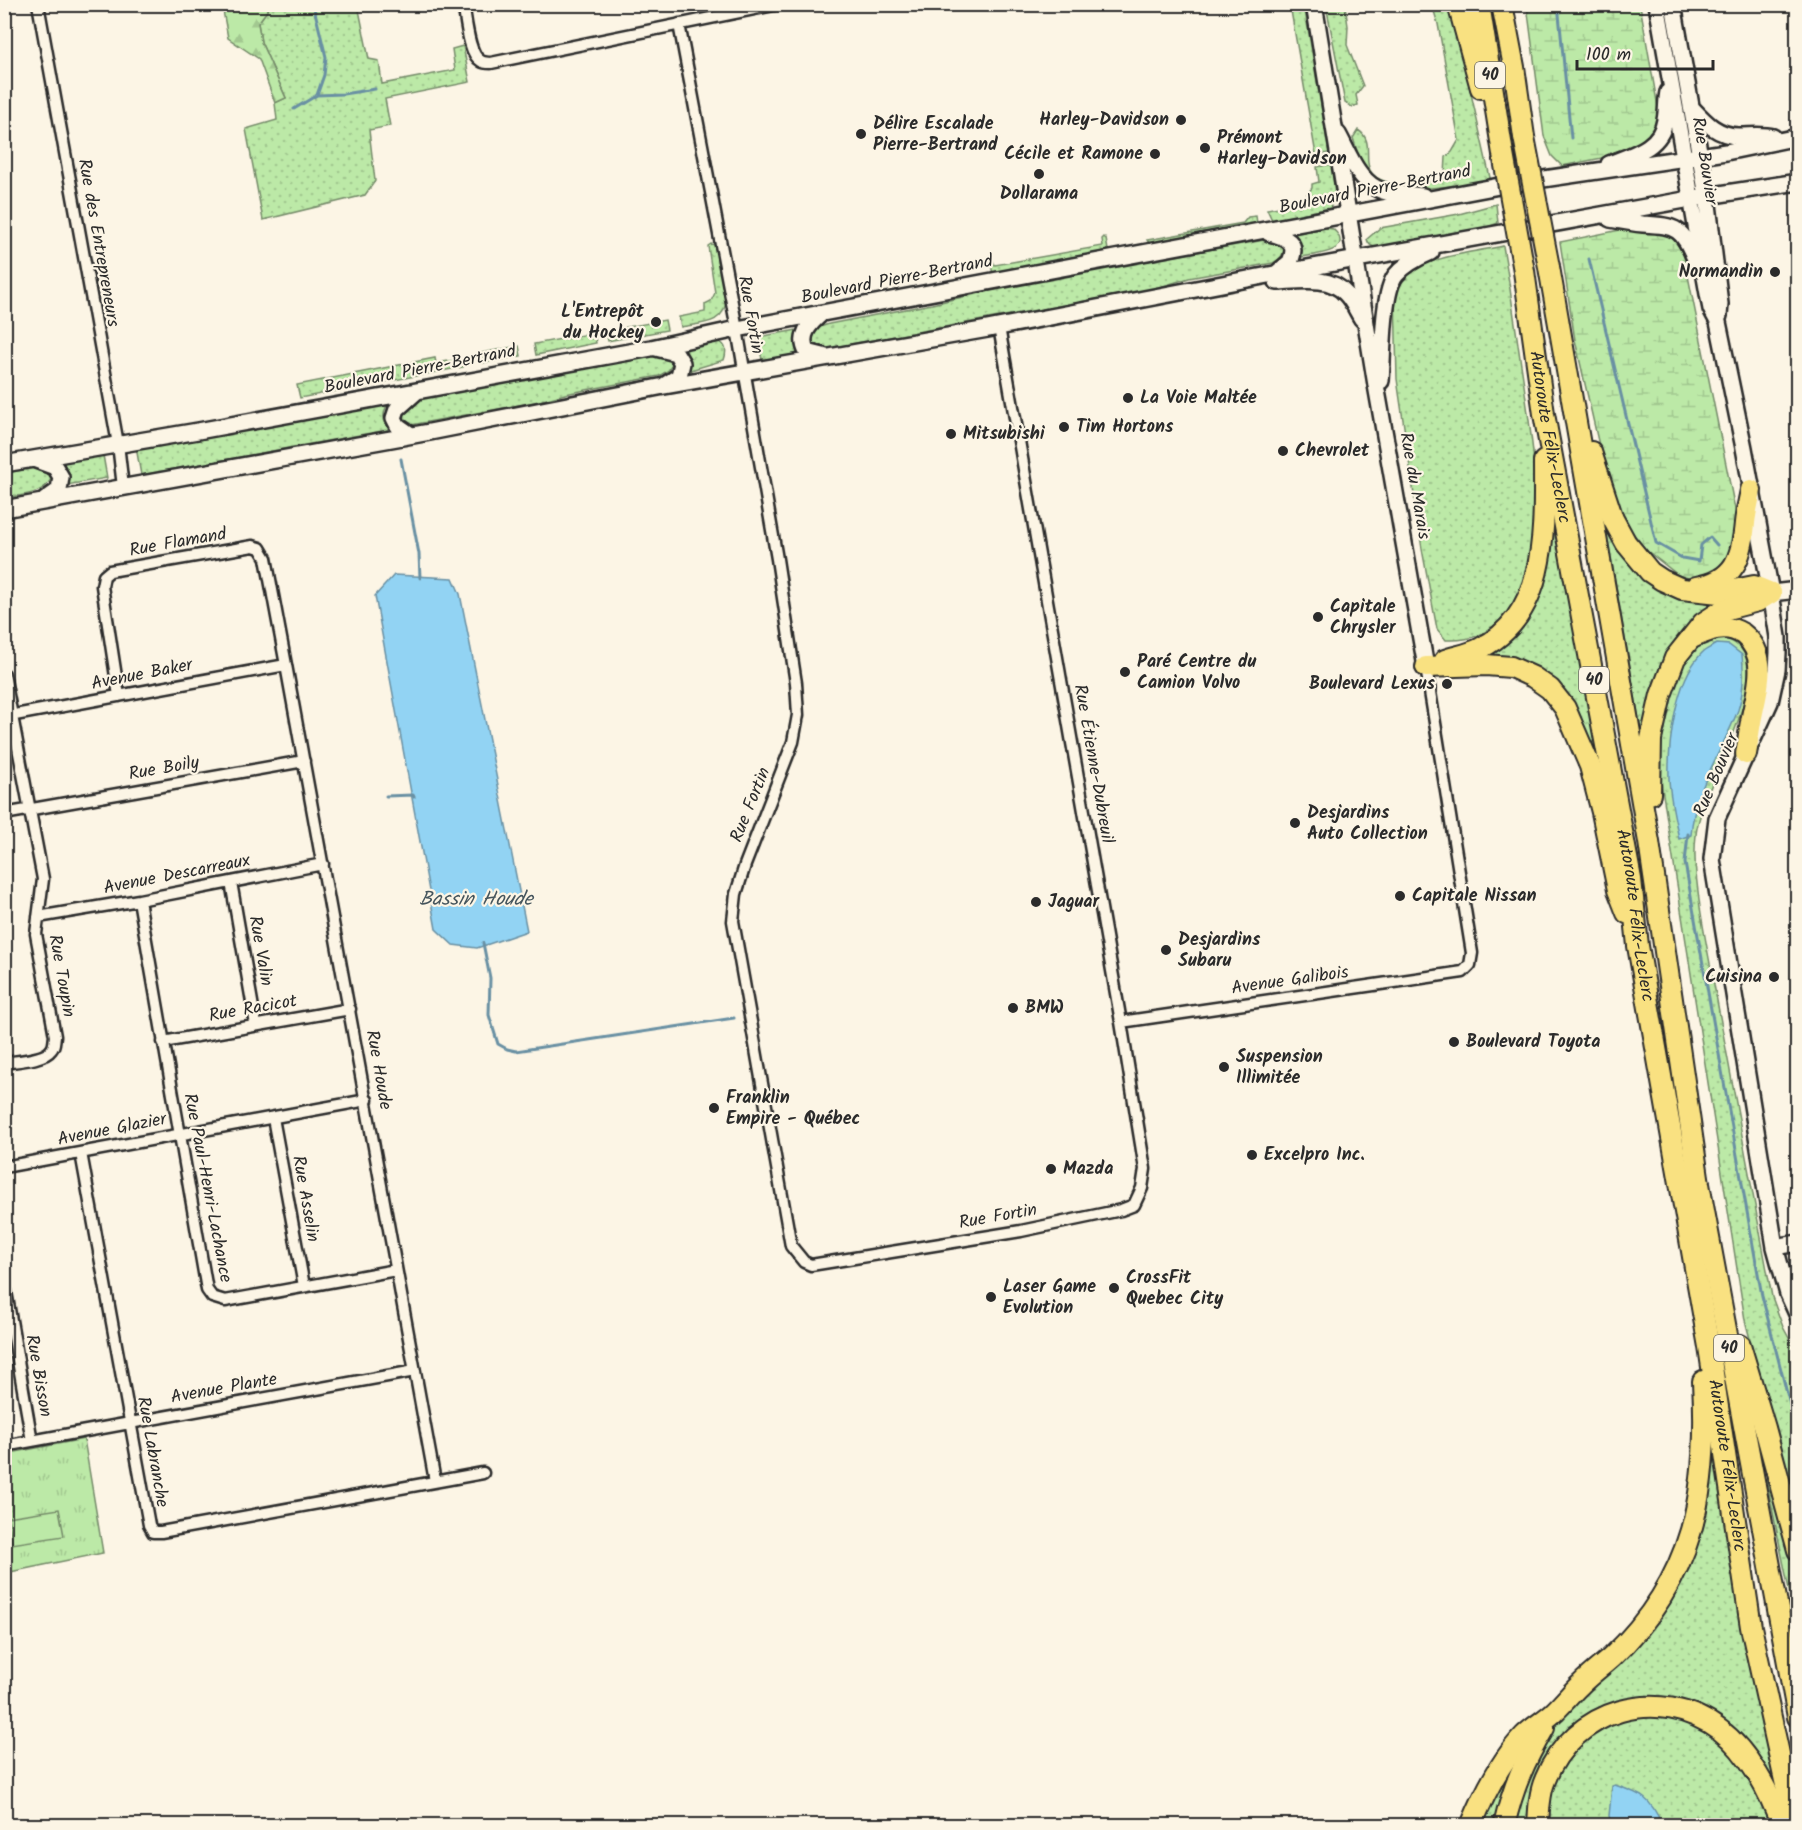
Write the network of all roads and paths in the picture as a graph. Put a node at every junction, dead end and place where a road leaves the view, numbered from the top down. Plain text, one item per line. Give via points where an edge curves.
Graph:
1 (38, 4) edge
2 (463, 4) edge
3 (779, 4) edge
4 (1314, 4) edge
5 (1458, 4) edge
6 (1479, 4) edge
7 (1502, 4) edge
8 (1512, 4) edge
9 (1657, 4) edge
10 (1673, 4) edge
11 (679, 24) junction
12 (1514, 67) junction
13 (1670, 77) junction
14 (1691, 107) junction
15 (1333, 126) junction
16 (1791, 138) edge
17 (1502, 150) junction
18 (1693, 157) junction
19 (1589, 172) junction
20 (1797, 182) edge
21 (1707, 196) junction
22 (1438, 198) junction
23 (1691, 200) junction
24 (1347, 215) junction
25 (1594, 218) junction
26 (1262, 231) junction
27 (1450, 243) junction
28 (1355, 260) junction
29 (1274, 274) junction
30 (1215, 286) junction
31 (1708, 294) junction
32 (822, 314) junction
33 (1718, 322) junction
34 (1366, 326) junction
35 (999, 327) junction
36 (736, 329) junction
37 (651, 348) junction
38 (828, 357) junction
39 (1567, 369) junction
40 (744, 373) junction
41 (659, 387) junction
42 (418, 391) junction
43 (1380, 402) junction
44 (1544, 414) junction
45 (411, 435) junction
46 (118, 444) junction
47 (33, 459) junction
48 (4, 464) edge
49 (123, 487) junction
50 (1751, 490) junction
51 (40, 502) junction
52 (4, 509) edge
53 (1682, 589) junction
54 (1797, 590) edge
55 (1771, 593) junction
56 (1689, 639) junction
57 (286, 665) junction
58 (1426, 666) junction
59 (4, 674) edge
60 (119, 696) junction
61 (8, 717) edge
62 (1746, 754) junction
63 (304, 761) junction
64 (30, 809) junction
65 (4, 814) edge
66 (1649, 842) junction
67 (323, 864) junction
68 (231, 882) junction
69 (139, 900) junction
70 (38, 917) junction
71 (1638, 946) junction
72 (1463, 972) joint
73 (350, 1009) junction
74 (1121, 1023) junction
75 (256, 1025) junction
76 (163, 1042) junction
77 (4, 1064) edge
78 (1687, 1093) junction
79 (367, 1100) junction
80 (273, 1118) junction
81 (179, 1134) junction
82 (81, 1153) junction
83 (4, 1167) edge
84 (1134, 1205) joint
85 (1797, 1243) edge
86 (1775, 1247) junction
87 (396, 1270) junction
88 (4, 1280) edge
89 (303, 1286) junction
90 (1797, 1316) edge
91 (1709, 1347) junction
92 (415, 1371) junction
93 (130, 1423) junction
94 (32, 1441) junction
95 (4, 1446) edge
96 (483, 1473) dead end
97 (435, 1481) junction
98 (1797, 1550) edge
99 (1553, 1713) junction
100 (1797, 1717) edge
101 (1471, 1826) edge
102 (1504, 1826) edge
103 (1538, 1826) edge
104 (1782, 1826) edge
105 (1795, 1826) edge

1 - 46 street, Rue des Entrepreneurs
2 - 11 street via 471,47 481,61 491,63
3 - 11 street
4 - 15 main road, Rue du Marais
5 - 17 highway
6 - 17 highway, Autoroute Félix-Leclerc / 40
7 - 12 highway, Autoroute Félix-Leclerc / 40
8 - 12 highway
9 - 13 main road, Rue Bouvier
10 - 14 main road, Rue Bouvier
11 - 36 street, Rue Fortin
12 - 39 highway, Autoroute Félix-Leclerc / 40, bridge
13 - 18 main road, Rue Bouvier
13 - 19 main road via 1660,136 1650,147
14 - 16 main road via 1708,126 1722,133
14 - 18 main road, Rue Bouvier
15 - 22 main road via 1362,176 1376,188
15 - 24 main road, Rue du Marais
16 - 18 main road, Boulevard Pierre-Bertrand
17 - 44 highway, Autoroute Félix-Leclerc / 40, bridge
18 - 19 main road, Boulevard Pierre-Bertrand
18 - 21 main road, Rue Bouvier
18 - 23 main road, Rue Bouvier
19 - 22 main road, Boulevard Pierre-Bertrand
20 - 21 main road
21 - 23 main road
21 - 33 main road, Rue Bouvier via 1720,304
22 - 24 main road, Boulevard Pierre-Bertrand
23 - 25 main road
23 - 31 main road, Rue Bouvier
24 - 26 main road, Boulevard Pierre-Bertrand
24 - 28 main road, Rue du Marais
25 - 27 main road
25 - 31 main road via 1656,224 1676,230 1691,248
26 - 29 main road via 1286,238 1293,250 1290,262
26 - 32 main road, Boulevard Pierre-Bertrand
27 - 28 main road
27 - 43 main road via 1417,258 1396,275 1389,289
28 - 29 main road
28 - 34 main road, Rue du Marais
29 - 30 main road
30 - 34 main road via 1326,281 1347,295
30 - 35 main road
31 - 33 main road, Rue Bouvier
32 - 36 main road, Boulevard Pierre-Bertrand
32 - 38 main road via 808,328 803,342 807,352
33 - 50 main road, Rue Bouvier
34 - 43 main road, Rue du Marais
35 - 38 main road
35 - 74 street, Rue Étienne-Dubreuil
36 - 37 main road, Boulevard Pierre-Bertrand
36 - 40 street, Rue Fortin
37 - 41 main road via 676,353 682,363 679,375
37 - 42 main road, Boulevard Pierre-Bertrand
38 - 40 main road
39 - 53 highway via 1613,519 1626,543 1650,572
39 - 66 highway, Autoroute Félix-Leclerc / 40
40 - 41 main road
40 - 84 street, Rue Fortin via 779,570 798,715 794,742 745,865 733,921 792,1246 811,1265 1020,1231
41 - 45 main road
42 - 45 main road via 397,409 394,418
42 - 46 main road, Boulevard Pierre-Bertrand
43 - 58 main road, Rue du Marais
44 - 58 highway via 1544,530 1526,602 1516,619 1480,649
44 - 71 highway, Autoroute Félix-Leclerc / 40 via 1631,879
45 - 49 main road
46 - 47 main road, Boulevard Pierre-Bertrand
46 - 49 street, Rue des Entrepreneurs
47 - 48 main road, Boulevard Pierre-Bertrand
47 - 51 main road via 55,467 61,477 57,493
49 - 51 main road
50 - 53 highway via 1743,541 1734,567 1714,582
50 - 55 main road, Rue Bouvier
51 - 52 main road
53 - 55 highway via 1719,593 1754,586
54 - 55 main road
55 - 56 highway via 1758,601 1723,610 1703,623
55 - 62 main road, Rue Bouvier via 1778,637 1777,670 1770,702
56 - 62 highway via 1716,628 1727,628 1740,632 1755,649 1760,671
56 - 66 highway via 1676,658 1661,695 1651,738
57 - 60 street, Avenue Baker
57 - 60 street, Rue Flamand via 266,558 260,548 253,546 110,571 102,586
57 - 63 street, Rue Houde
58 - 71 highway via 1511,668 1550,689 1565,708 1590,766 1618,890
58 - 72 street, Rue du Marais via 1472,953 1470,965
59 - 61 street, Rue Toupin
60 - 61 street, Avenue Baker
61 - 64 street, Rue Toupin
62 - 86 main road, Rue Bouvier via 1717,818 1712,859
63 - 64 street, Rue Boily
63 - 67 street, Rue Houde
64 - 65 street, Rue Boily
64 - 70 street, Rue Toupin via 43,879
66 - 78 highway, Autoroute Félix-Leclerc / 40
67 - 68 street, Avenue Descarreaux
67 - 73 street, Rue Houde
68 - 69 street, Avenue Descarreaux
68 - 75 street, Rue Valin
69 - 70 street, Avenue Descarreaux
69 - 76 street, Rue Paul-Henri-Lachance
70 - 77 street, Rue Toupin via 36,934 54,1045 42,1057
71 - 91 highway, Autoroute Félix-Leclerc / 40
72 - 74 street, Avenue Galibois
73 - 75 street, Rue Racicot
73 - 79 street, Rue Houde
74 - 84 street, Rue Étienne-Dubreuil via 1145,1169 1143,1188
75 - 76 street, Rue Racicot
76 - 81 street, Rue Paul-Henri-Lachance
78 - 98 highway via 1743,1356
78 - 100 highway, Autoroute Félix-Leclerc / 40 via 1699,1184
79 - 80 street, Avenue Glazier
79 - 87 street, Rue Houde
80 - 81 street, Avenue Glazier
80 - 89 street, Rue Asselin
81 - 82 street, Avenue Glazier
81 - 89 street, Rue Paul-Henri-Lachance via 207,1290 212,1297 225,1301
82 - 83 street, Avenue Glazier
82 - 93 street, Rue Labranche
85 - 86 main road
86 - 90 main road, Rue Bouvier
87 - 89 street, Rue Paul-Henri-Lachance
87 - 92 street, Rue Houde
88 - 94 street, Rue Bisson
91 - 99 highway via 1702,1365 1703,1472 1694,1523 1680,1564 1638,1630
91 - 105 highway, Autoroute Félix-Leclerc / 40 via 1751,1628
92 - 93 street, Avenue Plante
92 - 97 street, Rue Houde
93 - 94 street, Avenue Plante
93 - 97 street, Rue Labranche via 153,1532
94 - 95 street, Avenue Plante
96 - 97 street, Rue Labranche
99 - 101 highway via 1510,1754 1480,1802
99 - 102 highway via 1518,1775
103 - 104 highway via 1545,1780 1572,1738 1590,1724 1635,1706 1678,1710 1720,1730 1751,1764

